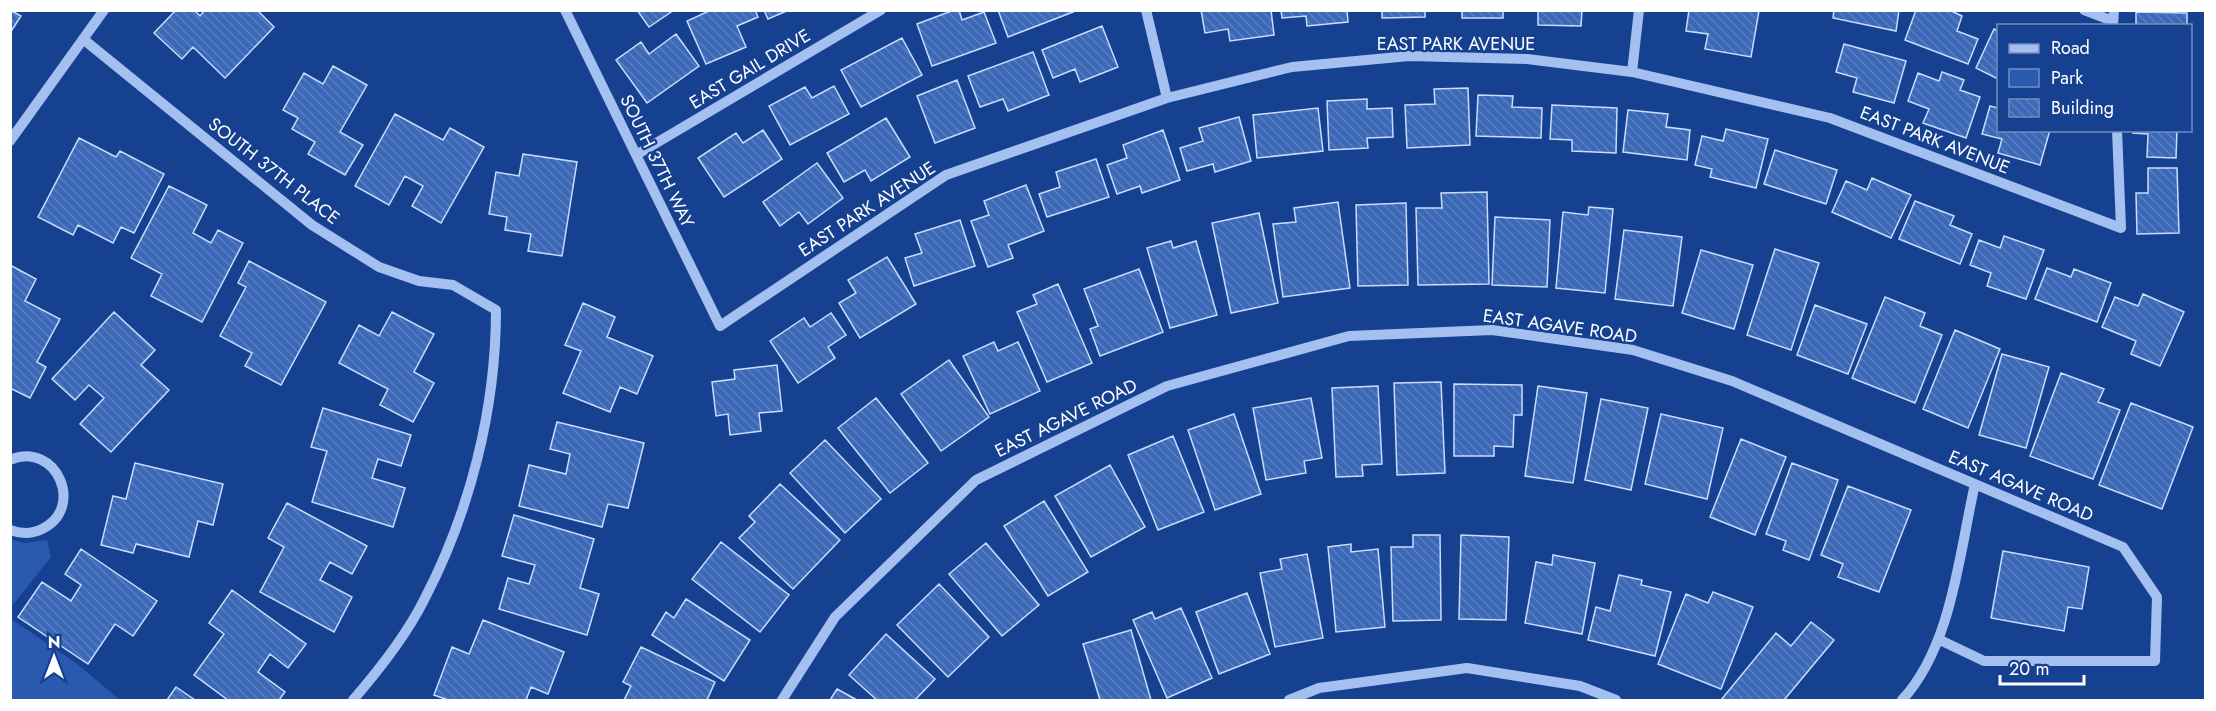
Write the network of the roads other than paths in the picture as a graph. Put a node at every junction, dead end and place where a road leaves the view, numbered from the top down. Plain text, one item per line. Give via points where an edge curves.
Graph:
1 (104, 10) edge
2 (565, 10) edge
3 (881, 10) edge
4 (1146, 10) edge
5 (1639, 10) edge
6 (2084, 10) edge
7 (2113, 19) edge
8 (83, 39) junction
9 (1632, 72) junction
10 (1167, 98) junction
11 (2117, 132) edge
12 (10, 141) edge
13 (636, 155) junction
14 (720, 326) joint
15 (11, 460) edge
16 (1975, 484) junction
17 (10, 530) edge
18 (1940, 640) junction
19 (353, 700) edge
20 (782, 700) edge
21 (1289, 700) edge
22 (1616, 700) edge
23 (1902, 700) edge

1 - 8 street
2 - 13 street, SOUTH 37TH WAY
3 - 13 street, EAST GAIL DRIVE
4 - 10 street
5 - 9 street
6 - 7 street
8 - 12 street
8 - 19 street, SOUTH 37TH PLACE via 312,225 379,267 419,281 453,285 496,310 496,344 474,474 424,601 377,672
9 - 10 street, EAST PARK AVENUE via 1527,59 1408,56 1292,67
9 - 11 street, EAST PARK AVENUE via 1830,118 2121,228
10 - 14 street, EAST PARK AVENUE via 946,175
13 - 14 street, SOUTH 37TH WAY
15 - 17 street via 29,456 42,459 57,472 64,503 50,525 26,534
16 - 18 street
16 - 18 street, EAST AGAVE ROAD via 2123,547 2157,597 2155,661 1984,661
16 - 20 street, EAST AGAVE ROAD via 1732,381 1633,351 1492,330 1349,336 1167,386 976,480 835,617
18 - 23 street via 1917,684
21 - 22 street via 1319,688 1467,668 1580,686

